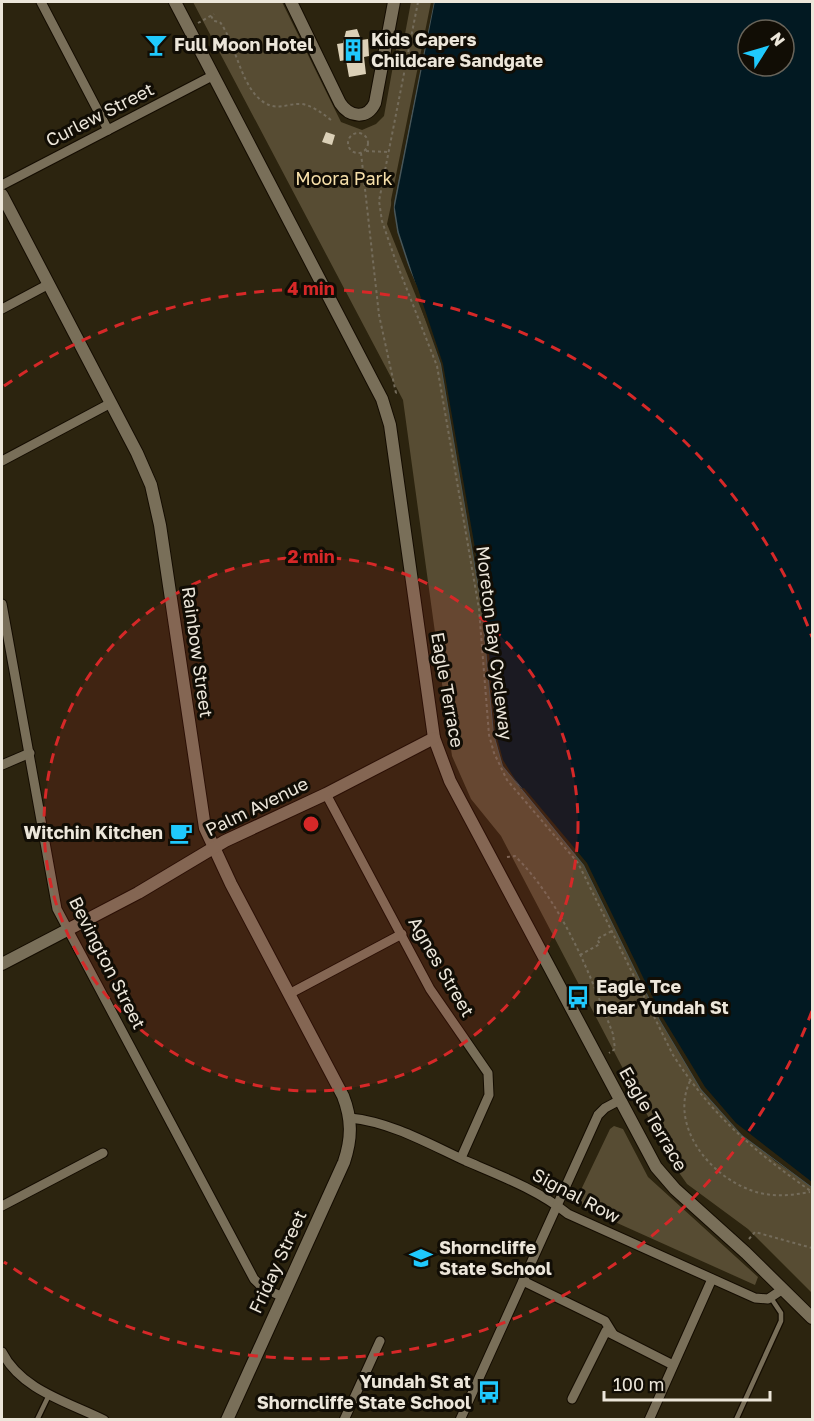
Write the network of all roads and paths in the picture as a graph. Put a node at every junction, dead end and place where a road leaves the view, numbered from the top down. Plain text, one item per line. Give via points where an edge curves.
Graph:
1 (40, 2) edge
2 (175, 2) edge
3 (291, 2) edge
4 (394, 2) edge
5 (418, 2) edge
6 (198, 23) dead end
7 (214, 75) junction
8 (330, 120) dead end
9 (108, 130) junction
10 (363, 152) junction
11 (387, 152) junction
12 (2, 185) edge
13 (2, 195) edge
14 (49, 284) junction
15 (2, 309) edge
16 (390, 396) dead end
17 (111, 404) junction
18 (2, 461) edge
19 (2, 604) edge
20 (434, 738) junction
21 (30, 753) junction
22 (2, 765) edge
23 (326, 794) junction
24 (213, 848) junction
25 (507, 857) dead end
26 (69, 929) junction
27 (612, 931) junction
28 (402, 934) junction
29 (580, 955) junction
30 (2, 964) edge
31 (289, 994) junction
32 (609, 1053) dead end
33 (690, 1081) junction
34 (620, 1100) junction
35 (350, 1118) junction
36 (103, 1153) dead end
37 (461, 1158) junction
38 (812, 1192) edge
39 (2, 1206) edge
40 (558, 1206) junction
41 (749, 1239) dead end
42 (813, 1248) edge
43 (712, 1279) junction
44 (523, 1281) junction
45 (783, 1289) junction
46 (282, 1296) junction
47 (771, 1298) junction
48 (813, 1318) edge
49 (615, 1336) junction
50 (380, 1341) dead end
51 (2, 1352) edge
52 (673, 1365) junction
53 (49, 1394) junction
54 (572, 1399) dead end
55 (38, 1419) edge
56 (104, 1419) edge
57 (227, 1419) edge
58 (344, 1419) edge
59 (460, 1419) edge
60 (649, 1419) edge
61 (736, 1419) edge

1 - 9 street
2 - 7 street, Eagle Terrace
3 - 4 street via 344,109 354,114 373,108
5 - 11 path, Moreton Bay Cycleway
6 - 8 path via 212,15 214,21 220,22 231,37 246,82 266,104 279,108 302,104
7 - 9 street, Curlew Street
7 - 20 street, Eagle Terrace via 385,406
9 - 12 street, Curlew Street
10 - 10 path via 350,149 352,135 360,132 367,136 369,144
10 - 11 path
10 - 16 path via 379,315 396,393
11 - 27 path, Moreton Bay Cycleway via 379,201 382,221 437,366 479,609 489,735 494,753 507,780 578,863
13 - 14 street, Rainbow Street
14 - 15 street
14 - 17 street, Rainbow Street
17 - 18 street
17 - 24 street, Rainbow Street via 145,469 157,505 204,821
19 - 21 street, Bevington Street
20 - 23 street, Palm Avenue
20 - 34 street, Eagle Terrace via 454,789
21 - 22 street
21 - 26 street, Bevington Street via 55,899
23 - 24 street, Palm Avenue
23 - 28 street, Agnes Street
24 - 26 street, Palm Avenue
24 - 31 street, Rainbow Street
25 - 29 path via 515,856 532,873
26 - 30 street, Palm Avenue
26 - 46 street, Bevington Street via 254,1279 263,1288
27 - 29 path via 597,939 600,944
27 - 33 path, Moreton Bay Cycleway
28 - 31 street
28 - 37 street, Agnes Street via 440,1005 488,1073 489,1095
29 - 32 path via 613,1034 615,1049
31 - 35 street, Rainbow Street
33 - 38 path, Moreton Bay Cycleway via 728,1126
33 - 38 path via 683,1105 687,1132 706,1159 729,1179 756,1192 774,1196
34 - 40 street via 598,1115
34 - 45 street, Eagle Terrace via 668,1182
35 - 37 street, Signal Row via 388,1125
35 - 46 street, Friday Street via 350,1143 344,1162
36 - 39 street
37 - 40 street, Signal Row via 547,1197
40 - 43 street, Signal Row
40 - 44 street
41 - 42 path via 755,1232
43 - 47 street, Signal Row via 759,1300
43 - 52 street
44 - 49 street via 605,1321
44 - 59 street
45 - 47 street
45 - 48 street, Eagle Terrace
46 - 57 street, Friday Street
47 - 61 lane via 781,1322
49 - 52 street
49 - 54 street via 606,1331
50 - 58 street
51 - 53 street via 21,1377
52 - 60 street
53 - 55 lane
53 - 56 street

